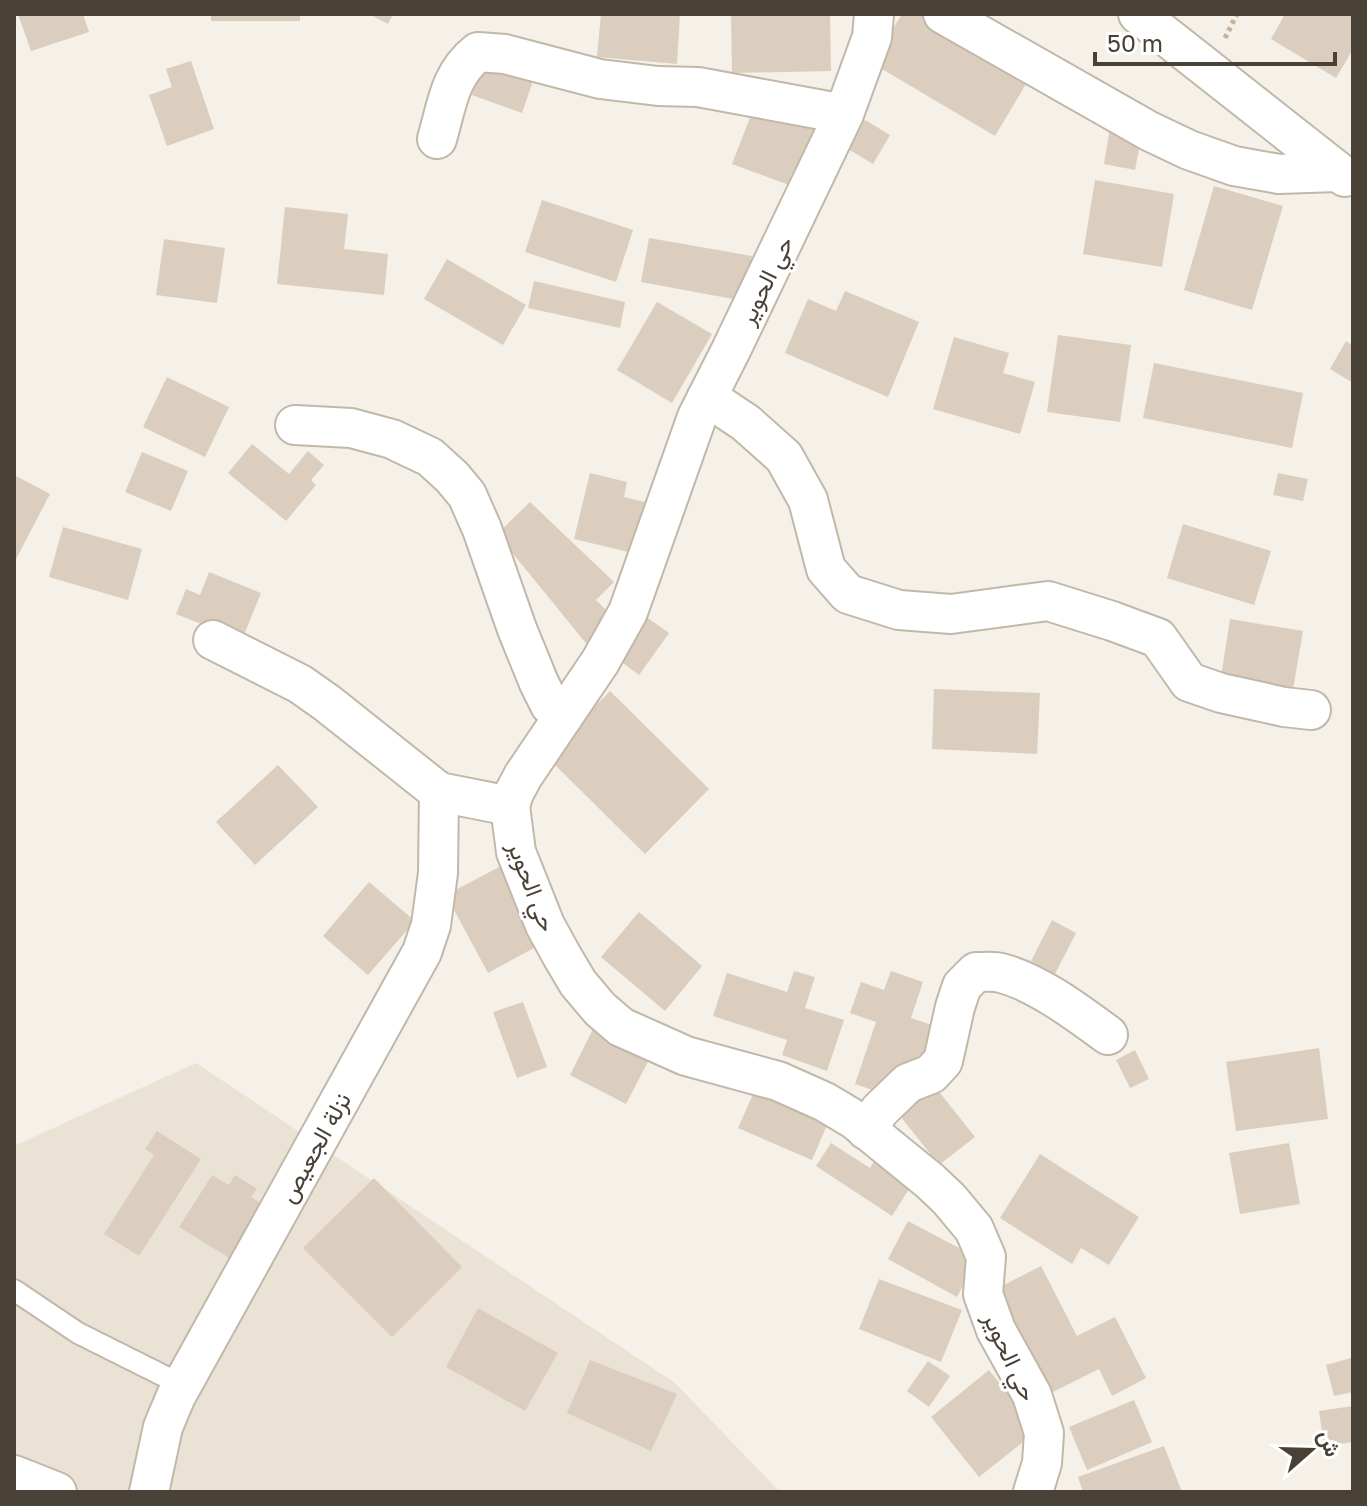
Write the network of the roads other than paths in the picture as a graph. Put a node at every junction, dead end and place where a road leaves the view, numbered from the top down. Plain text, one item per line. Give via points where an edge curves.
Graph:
1 (874, 14) edge
2 (943, 14) edge
3 (1138, 14) edge
4 (844, 114) junction
5 (437, 139) dead end
6 (1345, 178) edge
7 (707, 397) junction
8 (295, 425) dead end
9 (213, 640) dead end
10 (1311, 710) dead end
11 (563, 717) junction
12 (439, 792) junction
13 (510, 806) junction
14 (1108, 1035) dead end
15 (866, 1130) junction
16 (14, 1290) edge
17 (182, 1385) junction
18 (14, 1475) edge
19 (57, 1492) edge
20 (149, 1492) edge
21 (1033, 1492) edge

1 - 4 street, حي الحوير via 872,37
2 - 6 street via 1189,150 1234,166
3 - 6 street
4 - 5 street via 698,87 600,79 478,52 453,82
4 - 7 street, حي الحوير
7 - 10 street via 784,457 808,500 826,569 848,594 899,610 951,614 1048,601 1158,638 1189,682
7 - 11 street, حي الحوير via 628,612
8 - 11 street via 351,428 392,439 430,457 452,477 482,529 539,683
9 - 12 street via 300,684
11 - 13 street, حي الحوير via 523,776
12 - 13 street
12 - 17 street, نزلة الجعيص via 438,873 422,952
13 - 15 street, حي الحوير via 516,852 545,925 578,983 600,1009 621,1027 686,1056 778,1081 825,1102
14 - 15 street via 1027,983 1000,972 976,972 962,986 943,1061 931,1074 908,1083
15 - 21 street, حي الحوير via 949,1199 974,1229 986,1257 983,1294 996,1330 1032,1395 1044,1433
16 - 17 lane via 78,1333
17 - 20 street, نزلة الجعيص via 163,1427
18 - 19 street

